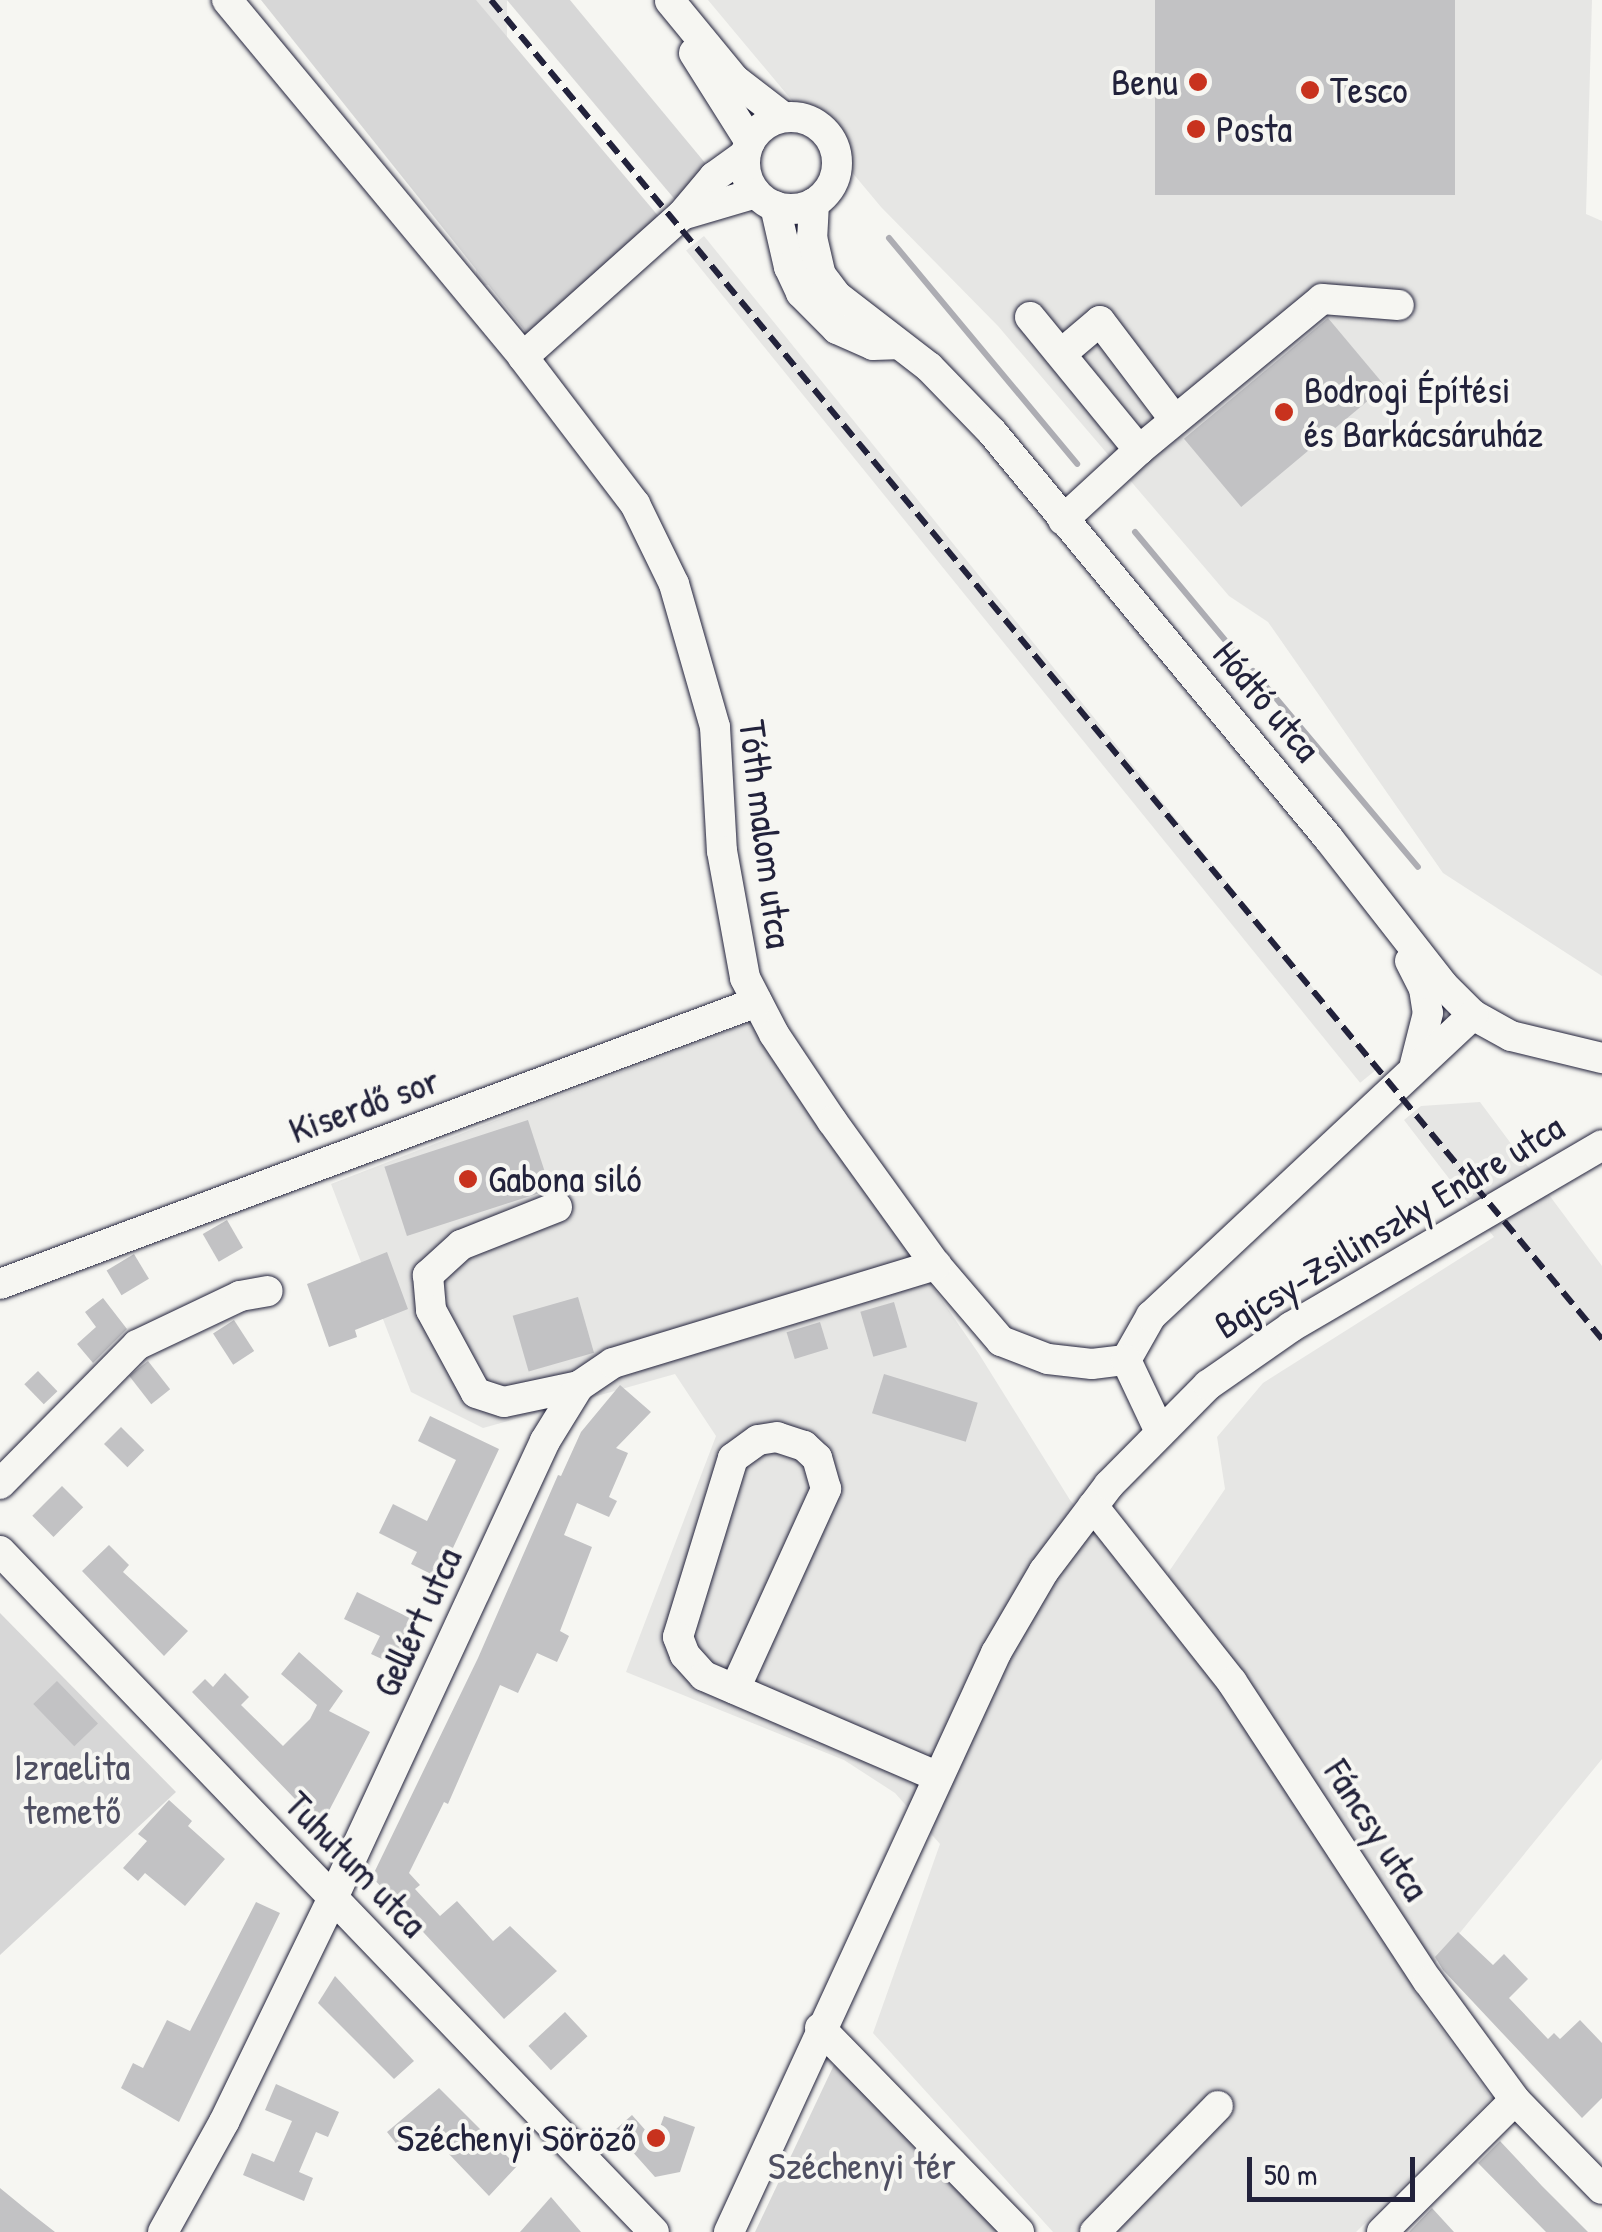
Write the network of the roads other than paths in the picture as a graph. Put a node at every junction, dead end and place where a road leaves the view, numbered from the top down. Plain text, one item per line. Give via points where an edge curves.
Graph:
1 (227, 0) edge
2 (669, 0) edge
3 (784, 117) junction
4 (748, 148) junction
5 (766, 200) junction
6 (814, 203) junction
7 (682, 216) junction
8 (1399, 306) dead end
9 (1030, 316) dead end
10 (899, 344) junction
11 (1061, 354) junction
12 (523, 357) junction
13 (1176, 420) junction
14 (1139, 450) junction
15 (1064, 520) junction
16 (1387, 913) junction
17 (757, 1002) junction
18 (1473, 1015) junction
19 (1596, 1064) edge
20 (1414, 1068) junction
21 (1602, 1145) edge
22 (557, 1207) dead end
23 (936, 1266) junction
24 (0, 1284) edge
25 (268, 1290) dead end
26 (1126, 1360) junction
27 (579, 1386) junction
28 (1160, 1432) junction
29 (0, 1484) edge
30 (1093, 1506) junction
31 (0, 1550) edge
32 (735, 1689) junction
33 (938, 1777) junction
34 (333, 1898) junction
35 (820, 2028) junction
36 (1516, 2100) junction
37 (1218, 2106) dead end
38 (1602, 2189) edge
39 (163, 2232) edge
40 (654, 2232) edge
41 (729, 2232) edge
42 (1019, 2232) edge
43 (1095, 2232) edge
44 (1382, 2232) edge

1 - 12 street, Tóth malom utca
2 - 3 street via 735,80
2 - 4 street
3 - 4 street via 758,130
3 - 6 street via 812,122 836,149 832,184
4 - 5 street via 746,170
4 - 7 street
5 - 6 street via 802,208
5 - 7 street
5 - 10 street, Hódtó utca via 793,279 814,307 837,329 873,345
6 - 10 street, Hódtó utca via 812,238 821,275 837,296
7 - 12 street
8 - 13 street via 1322,299
9 - 11 street
10 - 15 street, Hódtó utca via 992,432
11 - 13 street via 1100,321
11 - 14 street
12 - 17 street, Tóth malom utca via 635,504 674,584 715,728 734,936
13 - 14 street
14 - 15 street
15 - 16 street, Hódtó utca
16 - 18 street, Hódtó utca
16 - 20 street via 1427,1000 1428,1030
17 - 23 street, Tóth malom utca via 832,1122
17 - 24 street, Kiserdő sor
18 - 19 street, Hódtó utca via 1511,1036
18 - 20 street
20 - 26 street via 1150,1316
21 - 28 street, Bajcsy-Zsilinszky Endre utca via 1342,1293 1208,1385
22 - 27 street via 460,1246 428,1274 431,1310 476,1394 504,1402
23 - 26 street, Tóth malom utca via 1001,1342 1048,1359
23 - 27 street, Gellért utca via 614,1363
25 - 29 street via 240,1296 136,1346
26 - 28 street
27 - 34 street, Gellért utca via 545,1440
28 - 30 street, Bajcsy-Zsilinszky Endre utca
30 - 33 street via 1044,1571 996,1653
30 - 36 street, Fáncsy utca via 1232,1682 1428,1981
31 - 34 street, Tuhutum utca
32 - 32 street via 693,1667 678,1637 733,1458 777,1436 816,1458 826,1490
32 - 33 street
33 - 35 street
34 - 39 street, Gellért utca
34 - 40 street, Tuhutum utca
35 - 41 street
35 - 42 street
36 - 38 street, Fáncsy utca
36 - 44 street
37 - 43 street

